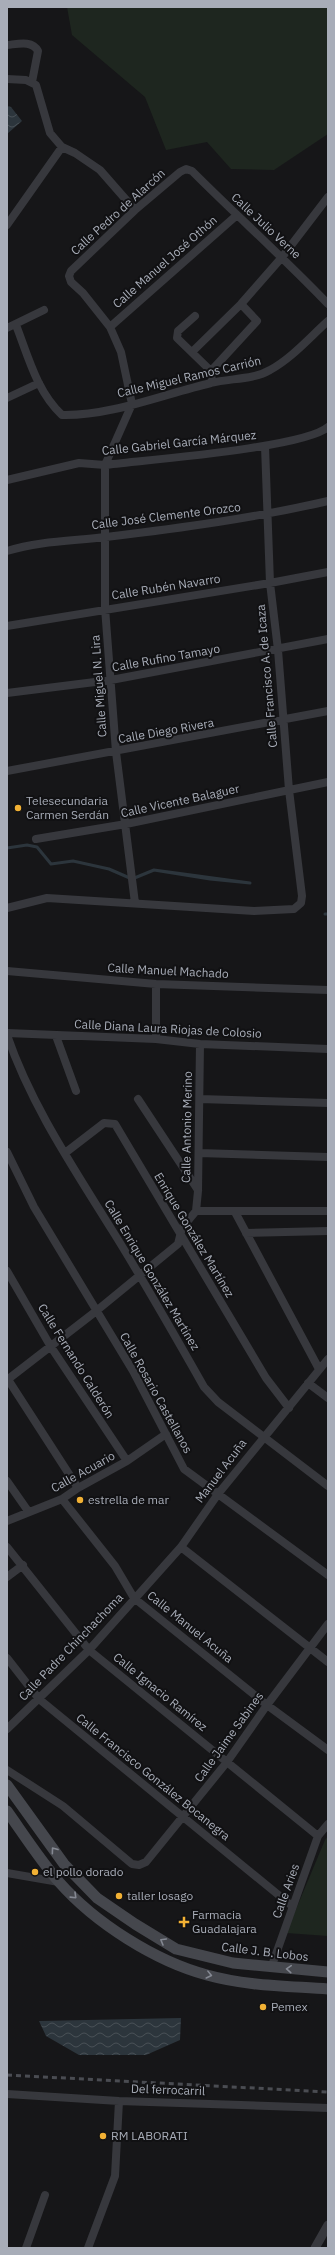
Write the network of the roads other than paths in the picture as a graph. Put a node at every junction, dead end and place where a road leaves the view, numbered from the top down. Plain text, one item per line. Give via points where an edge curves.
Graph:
1 (7, 45) edge
2 (7, 79) edge
3 (32, 82) junction
4 (62, 147) junction
5 (186, 169) joint
6 (328, 197) edge
7 (135, 210) junction
8 (237, 216) junction
9 (7, 225) edge
10 (283, 256) junction
11 (241, 304) junction
12 (328, 304) edge
13 (44, 310) dead end
14 (195, 316) dead end
15 (328, 321) edge
16 (16, 325) junction
17 (110, 327) junction
18 (7, 328) edge
19 (192, 352) junction
20 (211, 371) junction
21 (212, 382) junction
22 (39, 383) junction
23 (7, 398) edge
24 (132, 404) junction
25 (328, 427) edge
26 (265, 446) junction
27 (105, 465) junction
28 (7, 480) edge
29 (328, 501) edge
30 (269, 515) junction
31 (105, 537) junction
32 (7, 551) edge
33 (328, 572) edge
34 (270, 583) junction
35 (105, 608) junction
36 (7, 626) edge
37 (328, 639) edge
38 (278, 650) junction
39 (111, 680) junction
40 (7, 693) edge
41 (328, 711) edge
42 (282, 721) junction
43 (116, 752) junction
44 (7, 771) edge
45 (328, 782) edge
46 (289, 790) junction
47 (126, 824) junction
48 (36, 839) dead end
49 (135, 903) junction
50 (7, 908) edge
51 (7, 971) edge
52 (156, 984) junction
53 (328, 990) edge
54 (7, 1034) edge
55 (56, 1036) junction
56 (156, 1039) junction
57 (200, 1044) junction
58 (328, 1049) edge
59 (76, 1091) dead end
60 (138, 1099) dead end
61 (200, 1099) junction
62 (328, 1102) edge
63 (7, 1152) edge
64 (65, 1153) junction
65 (199, 1153) junction
66 (328, 1157) edge
67 (198, 1191) junction
68 (196, 1210) junction
69 (328, 1211) edge
70 (236, 1212) junction
71 (328, 1231) edge
72 (246, 1233) junction
73 (181, 1236) junction
74 (7, 1271) edge
75 (140, 1275) junction
76 (95, 1312) junction
77 (52, 1346) junction
78 (328, 1359) edge
79 (319, 1369) junction
80 (7, 1379) edge
81 (308, 1383) junction
82 (328, 1398) edge
83 (289, 1408) junction
84 (166, 1434) junction
85 (263, 1437) junction
86 (127, 1462) junction
87 (7, 1481) edge
88 (328, 1486) edge
89 (78, 1488) junction
90 (218, 1494) junction
91 (62, 1499) junction
92 (28, 1511) junction
93 (7, 1521) edge
94 (7, 1547) edge
95 (181, 1547) junction
96 (23, 1565) junction
97 (328, 1576) edge
98 (7, 1577) edge
99 (134, 1598) junction
100 (328, 1624) edge
101 (310, 1648) junction
102 (89, 1650) junction
103 (7, 1658) edge
104 (328, 1662) edge
105 (39, 1699) junction
106 (267, 1705) junction
107 (7, 1729) edge
108 (328, 1750) edge
109 (227, 1762) junction
110 (7, 1770) edge
111 (7, 1785) edge
112 (7, 1811) edge
113 (183, 1817) junction
114 (328, 1824) edge
115 (318, 1836) junction
116 (7, 1874) edge
117 (60, 1882) junction
118 (292, 1906) junction
119 (272, 1968) junction
120 (328, 1972) edge
121 (328, 1989) edge
122 (7, 2094) edge
123 (119, 2101) junction
124 (328, 2108) edge
125 (45, 2195) dead end
126 (328, 2225) edge
127 (26, 2248) edge
128 (88, 2248) edge
129 (315, 2248) edge

1 - 3 street via 35,46 38,51
2 - 3 street
3 - 4 street via 39,90 50,133
4 - 7 street via 100,170
4 - 9 street
5 - 7 street, Calle Pedro de Alarcón
5 - 8 street, Calle Julio Verne via 192,171
6 - 10 street
7 - 17 street, Calle Pedro de Alarcón via 71,271 69,276 71,282
8 - 10 street, Calle Julio Verne
8 - 17 street, Calle Manuel José Othón
10 - 11 street
10 - 12 street, Calle Julio Verne
11 - 19 street
11 - 20 street via 257,321
13 - 16 street
14 - 19 street via 176,335 176,338
15 - 21 street, Calle Miguel Ramos Carrión via 284,361 268,371
16 - 18 street
16 - 22 street
17 - 24 street via 121,352
19 - 20 street
20 - 21 street
21 - 24 street, Calle Miguel Ramos Carrión
22 - 23 street
22 - 24 street, Calle Miguel Ramos Carrión via 54,408 62,415 76,415
24 - 27 street
25 - 26 street, Calle Gabriel García Márquez
26 - 27 street, Calle Gabriel García Márquez
26 - 30 street, Calle Francisco A. de Icaza
27 - 28 street, Calle Gabriel García Márquez via 79,463
27 - 31 street, Calle Miguel N. Lira
29 - 30 street, Calle José Clemente Orozco
30 - 31 street, Calle José Clemente Orozco
30 - 34 street, Calle Francisco A. de Icaza
31 - 32 street, Calle José Clemente Orozco via 38,543
31 - 35 street, Calle Miguel N. Lira
33 - 34 street, Calle Rubén Navarro
34 - 35 street, Calle Rubén Navarro
34 - 38 street, Calle Francisco A. de Icaza
35 - 36 street, Calle Rubén Navarro
35 - 39 street, Calle Miguel N. Lira
37 - 38 street, Calle Rufino Tamayo
38 - 39 street, Calle Rufino Tamayo
38 - 42 street, Calle Francisco A. de Icaza
39 - 40 street, Calle Rufino Tamayo
39 - 43 street, Calle Miguel N. Lira
41 - 42 street, Calle Diego Rivera
42 - 43 street, Calle Diego Rivera
42 - 46 street, Calle Francisco A. de Icaza
43 - 44 street, Calle Diego Rivera
43 - 47 street, Calle Miguel N. Lira
45 - 46 street, Calle Vicente Balaguer
46 - 47 street, Calle Vicente Balaguer
46 - 49 street, Calle Francisco A. de Icaza via 302,896 301,903 294,909 254,911
47 - 48 street, Calle Vicente Balaguer
47 - 49 street, Calle Miguel N. Lira
49 - 50 street via 47,898
51 - 52 street, Calle Manuel Machado
52 - 53 street, Calle Manuel Machado
52 - 56 street
54 - 55 street, Calle Diana Laura Riojas de Colosio
54 - 64 street, Calle Enrique González Martínez via 28,1088
55 - 56 street, Calle Diana Laura Riojas de Colosio
55 - 59 street
56 - 57 street, Calle Diana Laura Riojas de Colosio
57 - 58 street, Calle Diana Laura Riojas de Colosio
57 - 61 street, Calle Antonio Merino
60 - 67 street
61 - 62 street
61 - 65 street, Calle Antonio Merino
63 - 76 street, Calle Rosario Castellanos via 34,1207
64 - 73 street, Enrique González Martínez via 104,1123 115,1124
64 - 75 street, Calle Enrique González Martínez
65 - 66 street
65 - 67 street, Calle Antonio Merino
67 - 68 street, Calle Antonio Merino
68 - 70 street
68 - 73 street via 182,1228
69 - 70 street
70 - 72 street
71 - 72 street
72 - 79 street
73 - 75 street via 178,1244
73 - 83 street, Enrique González Martínez via 266,1378
74 - 77 street, Calle Fernando Calderón
75 - 76 street
75 - 85 street, Calle Enrique González Martínez via 204,1387 218,1402
76 - 77 street
76 - 84 street, Calle Rosario Castellanos via 132,1371
77 - 80 street
77 - 86 street, Calle Fernando Calderón
78 - 79 street, Manuel Acuña
79 - 81 street, Manuel Acuña
80 - 89 street
81 - 82 street
81 - 83 street, Manuel Acuña
83 - 85 street, Manuel Acuña
84 - 86 street, Calle Acuario
84 - 90 street, Calle Rosario Castellanos via 184,1469
85 - 88 street, Calle Enrique González Martínez
85 - 90 street, Manuel Acuña
86 - 89 street, Calle Acuario
87 - 92 street
89 - 91 street, Calle Acuario
90 - 95 street, Manuel Acuña
90 - 97 street, Calle Rosario Castellanos
91 - 92 street, Calle Acuario
91 - 99 street, Calle Manuel Acuña via 115,1566
92 - 93 street, Calle Acuario
94 - 96 street, Calle Ignacio Ramírez
95 - 99 street, Manuel Acuña
95 - 101 street
96 - 98 street
96 - 102 street, Calle Ignacio Ramírez
99 - 102 street, Calle Padre Chinchachoma
99 - 106 street, Calle Manuel Acuña
100 - 101 street, Calle Jaime Sabines
101 - 104 street
101 - 106 street, Calle Jaime Sabines
102 - 105 street, Calle Padre Chinchachoma
102 - 109 street, Calle Ignacio Ramírez
103 - 105 street, Calle Francisco González Bocanegra
105 - 107 street, Calle Padre Chinchachoma
105 - 113 street, Calle Francisco González Bocanegra
106 - 108 street, Calle Manuel Acuña
106 - 109 street, Calle Jaime Sabines
109 - 113 street, Calle Jaime Sabines
109 - 115 street, Calle Ignacio Ramírez
110 - 113 street, Calle Jaime Sabines via 63,1806 132,1864 146,1862
119 -> 111 main road, Calle J. B. Lobos via 233,1963 176,1949 134,1924 97,1898 64,1864
112 - 117 main road
113 - 118 street, Calle Francisco González Bocanegra
114 - 115 street, Calle Aries
115 - 118 street, Calle Aries
116 - 117 street
117 -> 121 main road via 85,1906 124,1936 162,1958 207,1975 241,1982
118 - 119 street, Calle Aries
120 -> 119 main road, Calle J. B. Lobos
122 - 123 street, Del ferrocarril
123 - 124 street, Del ferrocarril
123 - 128 street via 115,2176
125 - 127 street
126 - 129 street

